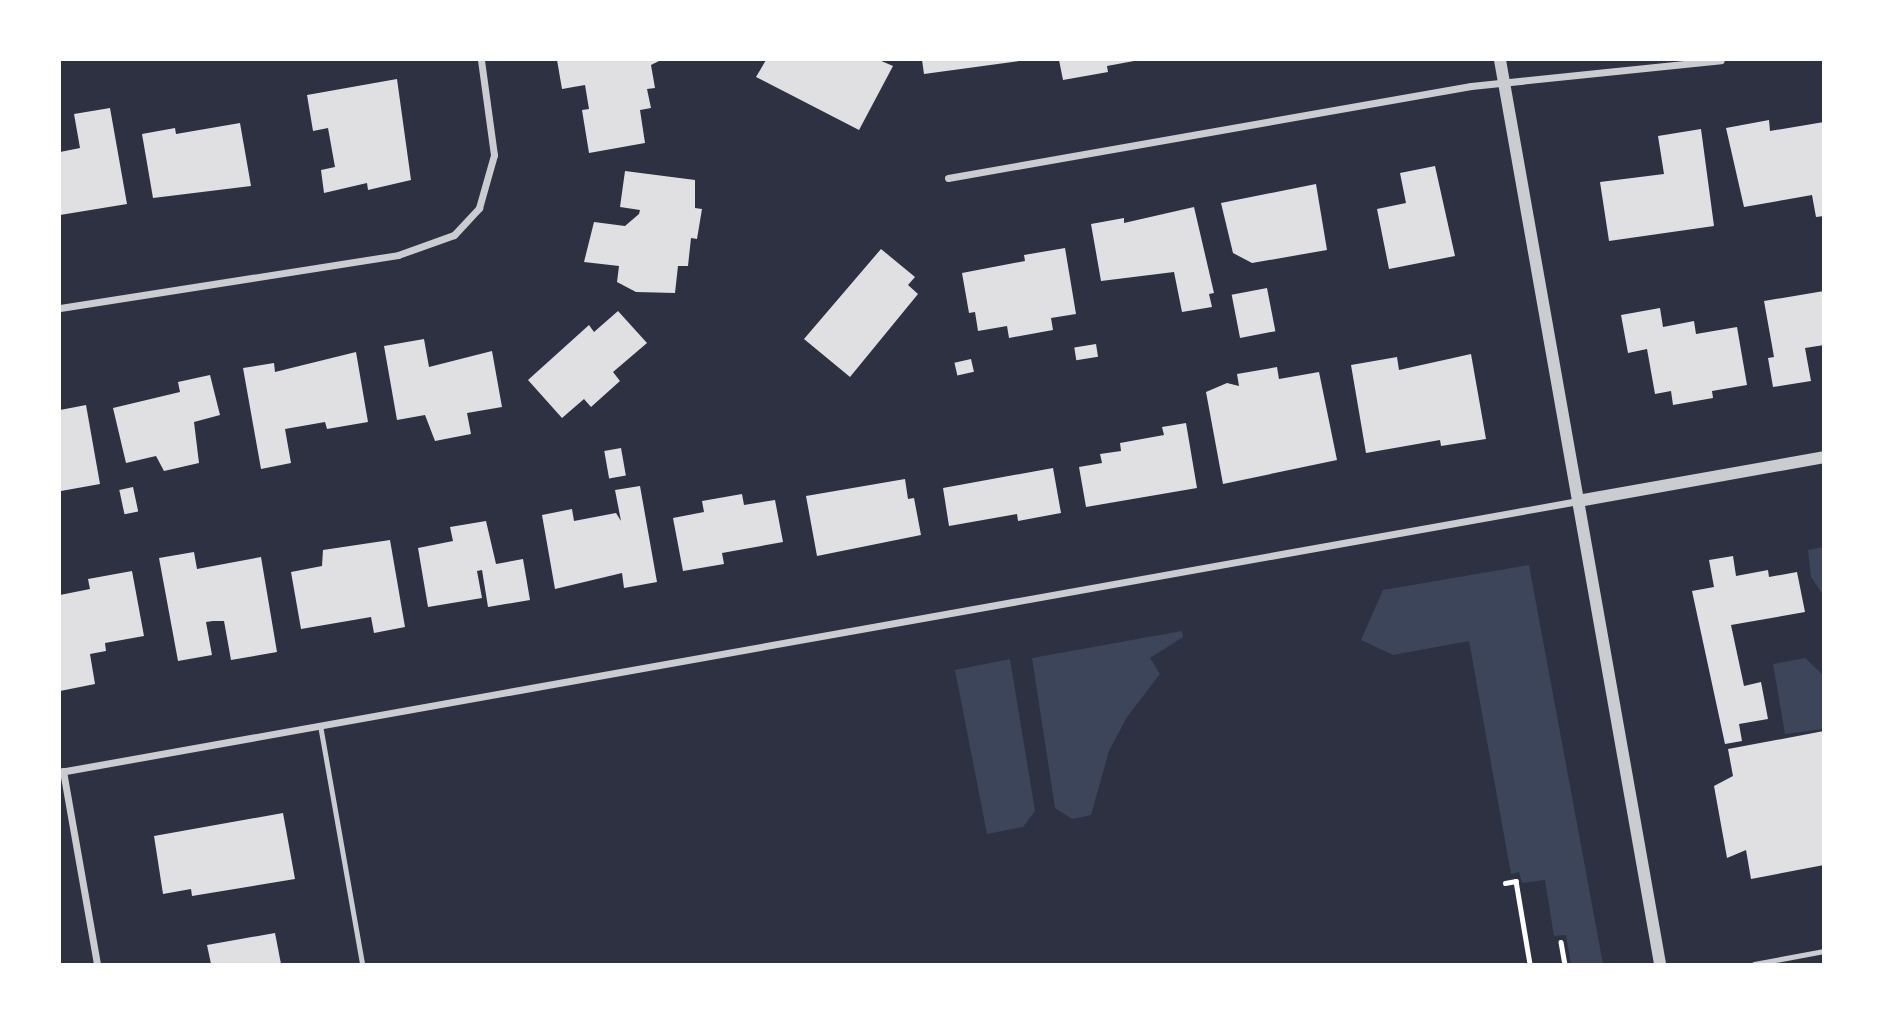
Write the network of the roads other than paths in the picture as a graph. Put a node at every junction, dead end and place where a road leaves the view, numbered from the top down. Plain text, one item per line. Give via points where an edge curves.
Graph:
1 (481, 60) edge
2 (1500, 60) edge
3 (1721, 60) edge
4 (1504, 83) junction
5 (948, 178) dead end
6 (60, 308) edge
7 (1824, 457) edge
8 (1578, 501) junction
9 (320, 725) junction
10 (61, 772) edge
11 (1824, 951) edge
12 (97, 964) edge
13 (362, 964) edge
14 (1660, 964) edge
15 (1754, 964) edge

1 - 6 street via 494,155 479,208 454,235 398,255
2 - 4 street
3 - 4 street
4 - 5 street
4 - 8 street
7 - 8 street
8 - 9 street
8 - 14 street
9 - 10 street
9 - 13 lane
10 - 12 street
11 - 15 lane

